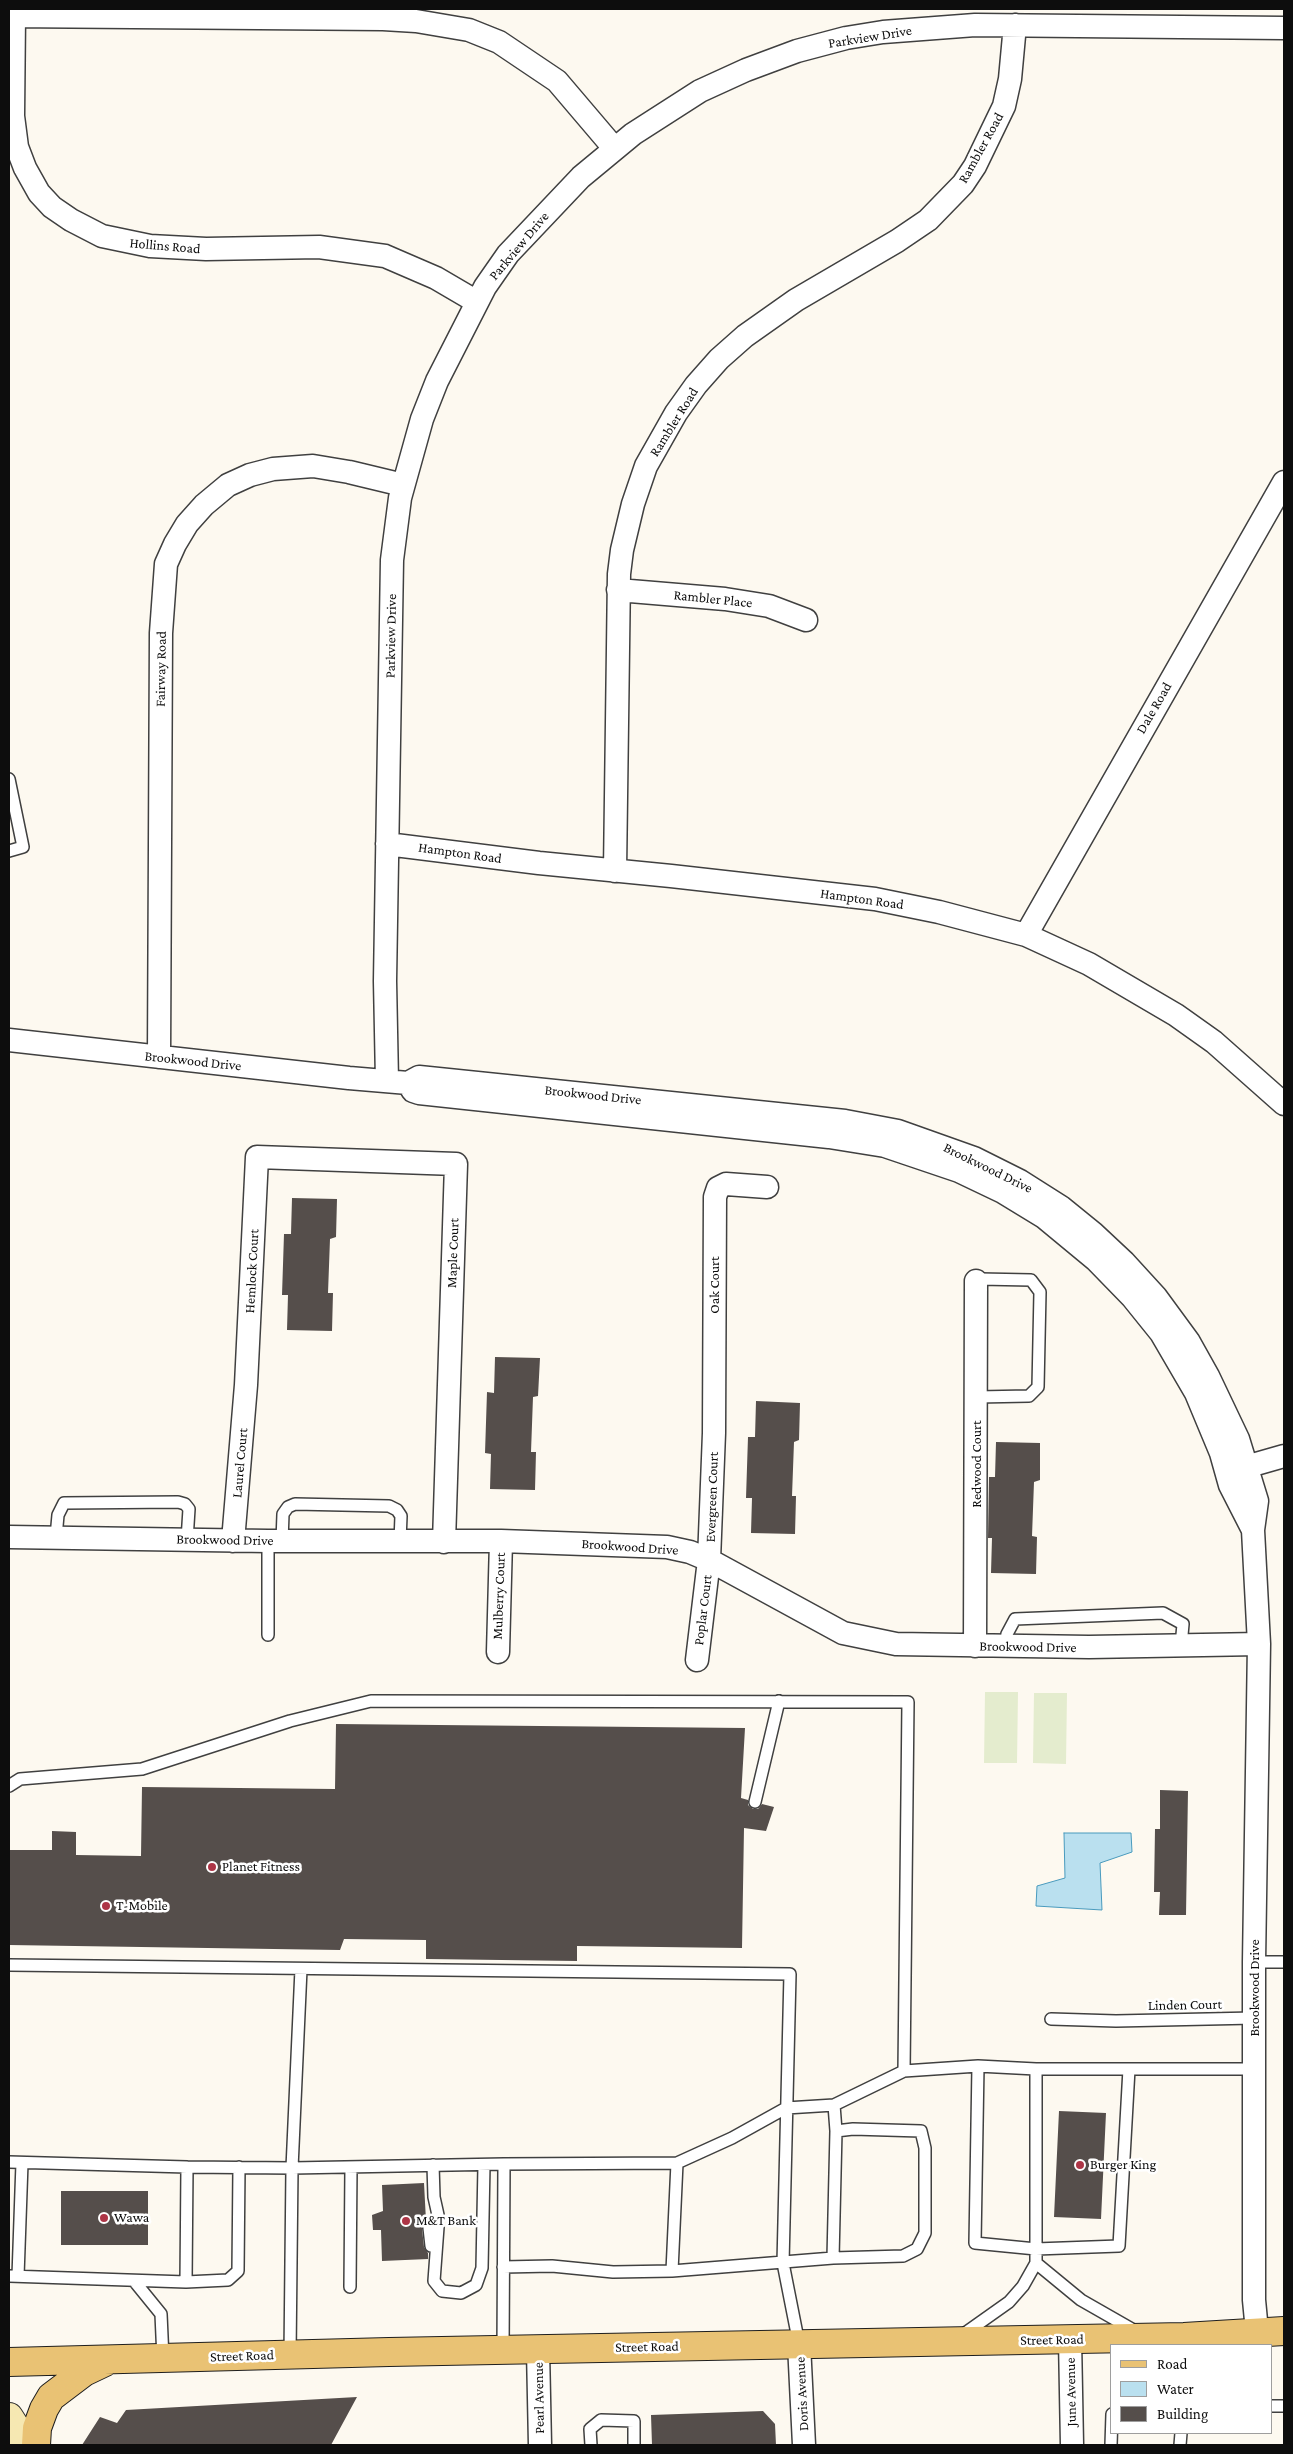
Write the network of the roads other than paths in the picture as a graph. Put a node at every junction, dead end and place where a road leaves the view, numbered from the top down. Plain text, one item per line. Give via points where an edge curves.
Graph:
1 (11, 16) edge
2 (1015, 25) junction
3 (1284, 28) edge
4 (614, 148) junction
5 (477, 302) junction
6 (1284, 482) edge
7 (403, 485) junction
8 (618, 590) junction
9 (806, 620) dead end
10 (9, 779) edge
11 (387, 844) junction
12 (9, 851) edge
13 (615, 871) junction
14 (1026, 935) junction
15 (9, 1040) edge
16 (159, 1057) junction
17 (398, 1082) junction
18 (1284, 1104) edge
19 (257, 1157) joint
20 (767, 1186) dead end
21 (976, 1281) joint
22 (246, 1385) joint
23 (977, 1397) junction
24 (714, 1433) joint
25 (1284, 1456) edge
26 (1248, 1466) junction
27 (1226, 1472) junction
28 (1253, 1530) junction
29 (9, 1537) edge
30 (56, 1538) junction
31 (187, 1540) junction
32 (233, 1541) junction
33 (275, 1541) junction
34 (400, 1541) junction
35 (501, 1541) junction
36 (444, 1542) junction
37 (710, 1560) junction
38 (268, 1635) dead end
39 (1259, 1644) junction
40 (975, 1646) junction
41 (1005, 1646) junction
42 (1181, 1646) junction
43 (498, 1652) dead end
44 (697, 1660) dead end
45 (779, 1701) junction
46 (9, 1786) edge
47 (755, 1802) dead end
48 (1254, 1962) junction
49 (1284, 1962) edge
50 (9, 1965) edge
51 (301, 1968) junction
52 (1254, 2018) junction
53 (1051, 2019) dead end
54 (978, 2066) junction
55 (1036, 2069) junction
56 (1129, 2069) junction
57 (1254, 2069) junction
58 (904, 2071) junction
59 (834, 2105) junction
60 (786, 2108) junction
61 (836, 2131) junction
62 (9, 2162) edge
63 (22, 2162) junction
64 (677, 2163) junction
65 (504, 2164) junction
66 (484, 2165) junction
67 (187, 2166) junction
68 (433, 2166) junction
69 (351, 2167) junction
70 (239, 2168) junction
71 (292, 2168) junction
72 (433, 2215) dead end
73 (434, 2228) dead end
74 (1036, 2248) junction
75 (833, 2258) junction
76 (1036, 2262) junction
77 (784, 2263) junction
78 (504, 2267) junction
79 (672, 2271) junction
80 (13, 2276) edge
81 (135, 2282) junction
82 (186, 2282) junction
83 (350, 2287) dead end
84 (1284, 2331) edge
85 (1144, 2337) junction
86 (1259, 2338) edge
87 (1070, 2340) junction
88 (1218, 2340) edge
89 (954, 2341) junction
90 (1184, 2341) edge
91 (1114, 2342) edge
92 (800, 2344) junction
93 (538, 2350) junction
94 (503, 2351) junction
95 (290, 2354) junction
96 (163, 2359) junction
97 (109, 2360) junction
98 (9, 2362) edge
99 (9, 2417) edge
100 (27, 2445) edge
101 (36, 2445) edge
102 (540, 2445) edge
103 (590, 2445) edge
104 (634, 2445) edge
105 (804, 2445) edge
106 (1072, 2445) edge

1 - 4 street via 383,19 469,30 508,46 558,81
1 - 5 street, Hollins Road via 13,116 17,147 39,193 71,220 102,236 150,246 206,249 319,247 385,256 436,278
2 - 3 street, Parkview Drive
2 - 4 street, Parkview Drive via 883,32 797,51 700,91
2 - 8 street, Rambler Road via 1004,106 975,166 947,203 897,241 796,300 745,336 708,372 676,414 646,466 633,504 622,550
4 - 5 street, Parkview Drive via 559,198 508,254
5 - 7 street, Parkview Drive via 437,380
6 - 14 street, Dale Road
7 - 11 street, Parkview Drive via 392,560
7 - 16 street, Fairway Road via 313,466 273,469 250,475 228,485 204,504 187,524 166,564 161,634
8 - 9 street, Rambler Place via 734,600 769,606
8 - 13 street, Rambler Road
10 - 12 lane via 23,847
11 - 13 street, Hampton Road
11 - 17 street, Parkview Drive via 385,980
13 - 14 street, Hampton Road via 876,899
14 - 18 street, Hampton Road via 1089,964 1176,1015 1221,1048
15 - 16 street, Brookwood Drive
16 - 17 street, Brookwood Drive
17 - 26 street, Brookwood Drive via 419,1077 845,1121 898,1131 974,1158 1020,1181 1061,1207 1124,1262 1188,1342 1208,1376
17 - 27 street, Brookwood Drive via 419,1093 829,1137 885,1146 959,1171 1003,1192 1044,1218 1096,1260 1132,1297 1161,1333 1185,1372
19 - 22 street, Hemlock Court
19 - 36 street, Maple Court via 456,1164
20 - 24 street, Oak Court via 726,1184 718,1188 716,1197
21 - 23 street, Redwood Court
21 - 23 lane via 1031,1280 1040,1292 1038,1387 1029,1396
22 - 32 street, Laurel Court
23 - 40 street, Redwood Court
24 - 37 street, Evergreen Court
25 - 26 street
26 - 27 street
26 - 28 street, Brookwood Drive via 1257,1501
27 - 28 street, Brookwood Drive
28 - 39 street, Brookwood Drive
29 - 30 street, Brookwood Drive
30 - 31 street, Brookwood Drive
30 - 31 lane via 58,1515 64,1503 178,1502 189,1510
31 - 32 street, Brookwood Drive
32 - 33 street, Brookwood Drive
33 - 34 street, Brookwood Drive
33 - 34 lane via 283,1514 295,1504 388,1506 401,1516
33 - 38 lane
34 - 36 street, Brookwood Drive
35 - 36 street, Brookwood Drive
35 - 37 street, Brookwood Drive via 667,1547
35 - 43 street, Mulberry Court
37 - 40 street, Brookwood Drive via 843,1633 896,1644
37 - 44 street, Poplar Court
39 - 42 street, Brookwood Drive
39 - 48 street, Brookwood Drive
40 - 41 street, Brookwood Drive
41 - 42 street, Brookwood Drive
41 - 42 lane via 1015,1619 1163,1613 1183,1624
45 - 46 lane via 371,1700 290,1721 142,1769 20,1780
45 - 47 lane
45 - 58 lane via 908,1702
48 - 49 lane
48 - 52 street, Brookwood Drive
50 - 51 lane
51 - 60 lane via 790,1974
51 - 71 lane
52 - 53 lane, Linden Court
52 - 57 street, Brookwood Drive
54 - 55 lane
54 - 58 lane
54 - 74 lane via 975,2243
55 - 56 lane
55 - 74 lane
56 - 57 lane
56 - 74 lane via 1119,2246
57 - 86 street, Brookwood Drive via 1254,2300
58 - 59 lane
59 - 60 lane
59 - 61 lane
60 - 64 lane
60 - 77 lane
61 - 75 lane
61 - 75 lane via 921,2131 925,2148 925,2233 916,2249 903,2256
62 - 63 lane
63 - 67 lane
63 - 80 lane
64 - 65 lane
64 - 79 lane
65 - 66 lane
65 - 78 lane
66 - 68 lane
66 - 73 lane via 482,2268 476,2285 461,2293 442,2291 434,2281
67 - 70 lane
67 - 82 lane
68 - 69 lane
68 - 72 lane
69 - 71 lane
69 - 83 lane
70 - 71 lane
70 - 82 lane via 238,2271 228,2280
71 - 95 lane
74 - 76 lane
75 - 77 lane
76 - 85 lane via 1081,2300
76 - 89 lane via 1023,2286 1009,2302
77 - 79 lane
77 - 92 lane
78 - 79 lane
78 - 94 lane
80 - 81 lane
81 - 82 lane
81 - 96 lane via 161,2314
84 - 86 main road, Street Road
85 - 90 main road, Street Road
85 - 91 main road, Street Road
86 - 88 main road, Street Road
87 - 89 main road, Street Road
87 - 91 main road, Street Road
87 - 106 street, June Avenue
88 - 90 main road, Street Road
89 - 92 main road, Street Road
92 - 93 main road, Street Road
92 - 105 street, Doris Avenue
93 - 94 main road, Street Road
93 - 102 street, Pearl Avenue
94 - 95 main road, Street Road
95 - 96 main road, Street Road
96 - 97 main road, Street Road
97 - 98 main road, Street Road
97 - 101 main road via 84,2372 51,2397 37,2428
99 - 100 main road
103 - 104 lane via 590,2429 600,2420 634,2421

